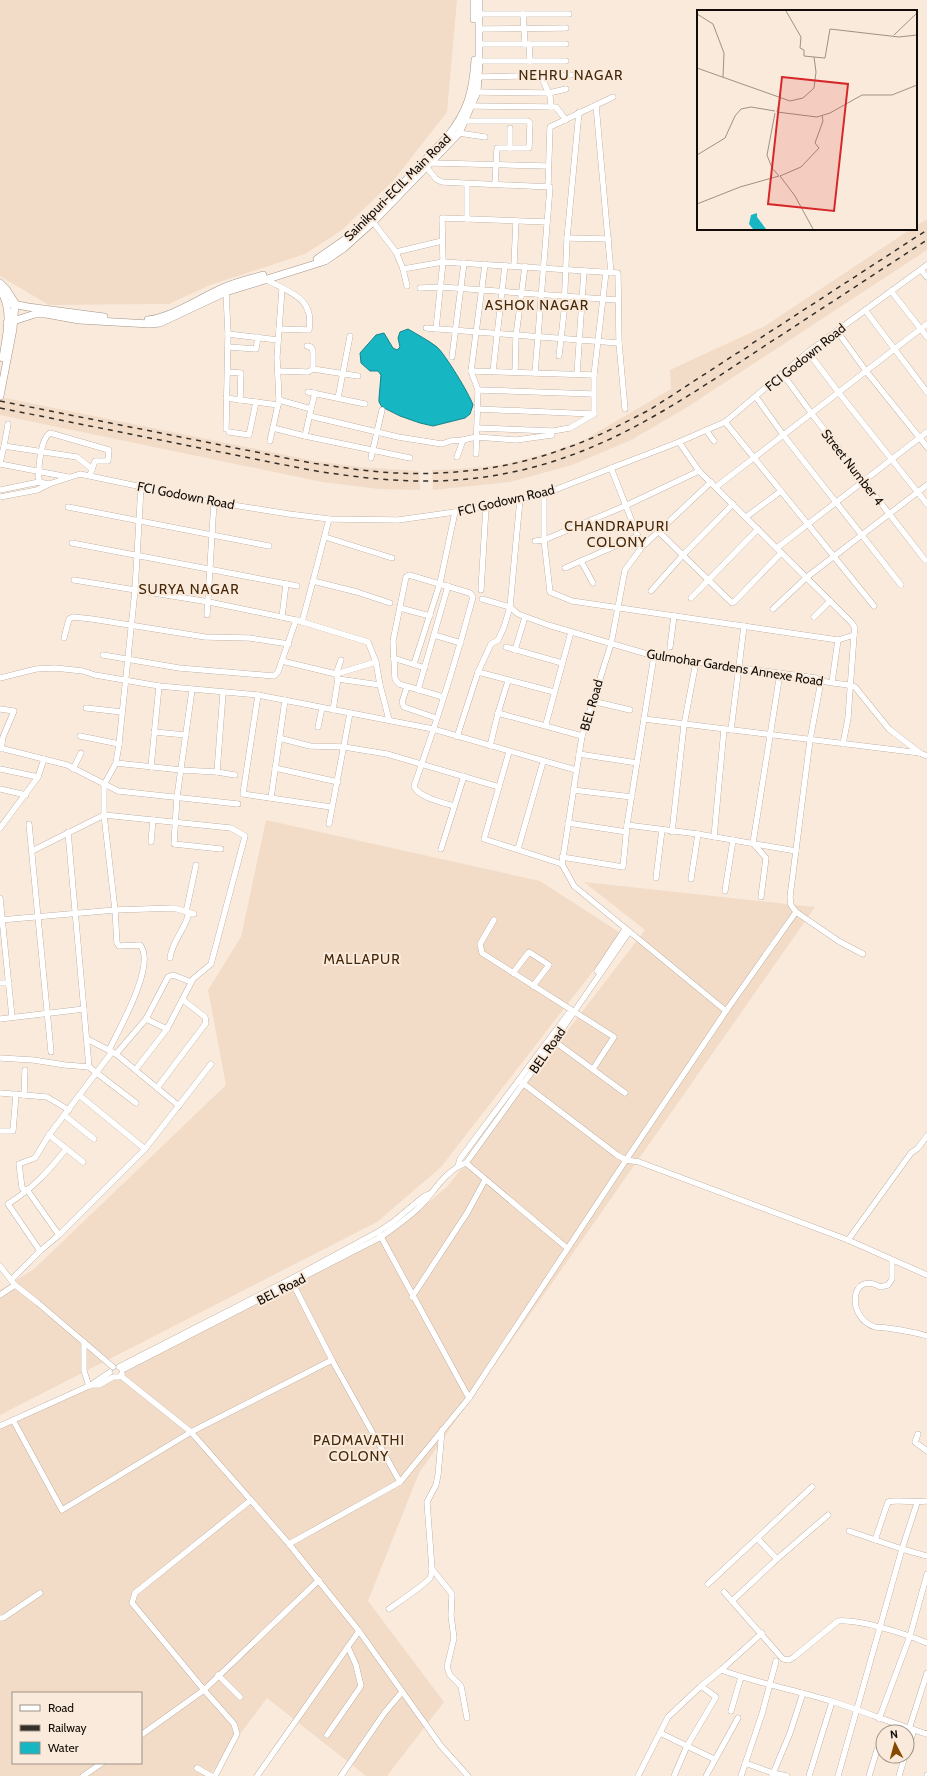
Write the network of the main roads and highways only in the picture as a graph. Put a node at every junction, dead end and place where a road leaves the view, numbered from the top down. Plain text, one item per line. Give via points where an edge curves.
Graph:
1 (474, 0) edge
2 (479, 0) edge
3 (427, 164) junction
4 (0, 283) edge
5 (0, 290) edge
6 (11, 303) junction
7 (10, 323) junction
8 (2, 376) edge
9 (0, 396) edge

1 - 3 main road, Sainikpuri-ECIL Main Road via 472,88 458,123
2 - 3 main road, Sainikpuri-ECIL Main Road via 477,92 459,133
3 - 6 main road, Sainikpuri-ECIL Main Road via 347,238 322,257 226,287 156,319 80,315
3 - 7 main road, Sainikpuri-ECIL Main Road via 373,222 325,261 226,292 169,320 155,324 79,320 46,314 31,315
4 - 6 main road via 6,289
5 - 6 main road
6 - 7 main road
7 - 8 main road
8 - 9 main road

